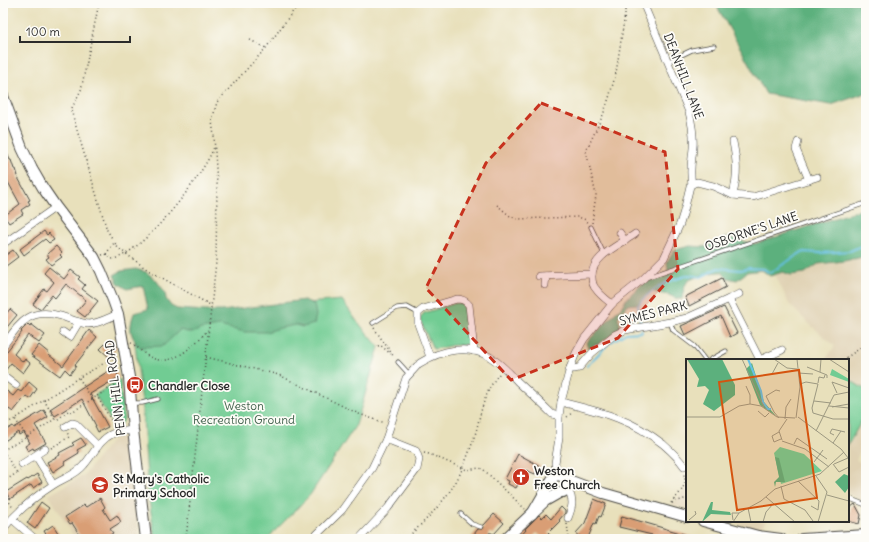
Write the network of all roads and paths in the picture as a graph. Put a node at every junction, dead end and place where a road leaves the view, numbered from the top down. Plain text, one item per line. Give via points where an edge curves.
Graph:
1 (99, 3) edge
2 (306, 3) edge
3 (625, 3) edge
4 (643, 3) edge
5 (250, 40) dead end
6 (714, 46) dead end
7 (266, 48) junction
8 (667, 62) junction
9 (3, 96) edge
10 (733, 142) dead end
11 (215, 145) junction
12 (795, 146) dead end
13 (816, 177) dead end
14 (809, 180) junction
15 (692, 184) junction
16 (733, 195) junction
17 (866, 203) edge
18 (497, 205) dead end
19 (56, 207) junction
20 (591, 227) junction
21 (620, 234) dead end
22 (635, 234) dead end
23 (625, 241) junction
24 (115, 242) junction
25 (3, 244) edge
26 (126, 253) junction
27 (604, 254) junction
28 (592, 274) junction
29 (643, 279) junction
30 (545, 285) dead end
31 (739, 294) dead end
32 (729, 299) junction
33 (612, 304) junction
34 (212, 306) junction
35 (418, 313) junction
36 (118, 314) junction
37 (79, 322) junction
38 (670, 322) junction
39 (374, 323) joint
40 (209, 330) junction
41 (63, 332) dead end
42 (866, 344) edge
43 (3, 346) edge
44 (378, 346) dead end
45 (124, 347) junction
46 (726, 350) dead end
47 (782, 350) dead end
48 (474, 351) junction
49 (392, 355) junction
50 (206, 357) junction
51 (430, 357) junction
52 (704, 359) edge
53 (712, 359) edge
54 (759, 359) edge
55 (762, 359) edge
56 (844, 359) edge
57 (398, 362) joint
58 (504, 368) junction
59 (570, 368) junction
60 (409, 374) junction
61 (3, 375) edge
62 (129, 377) junction
63 (78, 378) junction
64 (16, 385) dead end
65 (97, 396) junction
66 (92, 399) junction
67 (158, 399) dead end
68 (44, 400) junction
69 (561, 402) junction
70 (131, 403) junction
71 (579, 407) junction
72 (559, 416) junction
73 (15, 418) junction
74 (56, 420) junction
75 (559, 423) junction
76 (3, 425) edge
77 (390, 425) junction
78 (65, 428) junction
79 (133, 430) junction
80 (118, 432) junction
81 (27, 437) junction
82 (386, 439) junction
83 (98, 446) junction
84 (45, 449) joint
85 (3, 451) edge
86 (418, 455) junction
87 (36, 456) junction
88 (22, 464) joint
89 (683, 465) joint
90 (463, 468) junction
91 (17, 473) junction
92 (553, 479) junction
93 (566, 479) junction
94 (3, 482) edge
95 (53, 484) junction
96 (3, 492) edge
97 (564, 492) junction
98 (603, 493) junction
99 (686, 498) edge
100 (849, 498) edge
101 (866, 505) edge
102 (461, 514) dead end
103 (531, 514) junction
104 (14, 516) junction
105 (686, 516) edge
106 (568, 518) joint
107 (705, 522) edge
108 (481, 527) dead end
109 (3, 529) edge
110 (736, 535) edge
111 (866, 535) edge
112 (849, 538) edge
113 (34, 539) edge
114 (146, 539) edge
115 (186, 539) edge
116 (312, 539) edge
117 (359, 539) edge
118 (406, 539) edge
119 (505, 539) edge
120 (569, 539) edge
121 (775, 539) edge
122 (781, 539) edge
123 (802, 539) edge

1 - 24 path via 81,90 71,110 107,230
2 - 7 path via 294,10
3 - 20 path via 626,14 610,98 586,151 596,195
4 - 8 street, DEANHILL LANE
5 - 7 path
6 - 8 lane via 692,50
7 - 11 path via 217,102 212,121
8 - 15 street, DEANHILL LANE via 691,120
9 - 19 street, PENN HILL ROAD via 22,148
10 - 16 street via 737,172
11 - 26 path via 193,184 156,229
11 - 34 path via 216,262
12 - 14 street
13 - 14 street
14 - 16 street via 753,197
15 - 16 street via 697,182 713,186
15 - 29 street, DEANHILL LANE via 680,224 664,258
17 - 29 lane, OSBORNE'S LANE
18 - 20 path via 517,219 578,217 586,220
19 - 25 street
19 - 36 street, PENN HILL ROAD via 94,257
20 - 27 lane
21 - 23 street
22 - 23 street
23 - 27 street
24 - 26 path via 118,248
24 - 26 path via 105,255 112,259
26 - 34 path via 148,270
27 - 28 street via 595,265
28 - 30 street via 543,276
28 - 33 street via 592,283 596,289
29 - 33 street, DEANHILL LANE
31 - 32 street, SYMES PARK
32 - 38 street, SYMES PARK via 688,318
32 - 54 street
33 - 59 street, DEANHILL LANE via 584,339
34 - 40 path
35 - 39 lane via 407,307 397,308
35 - 48 street via 423,309 457,299 466,301 470,310
35 - 51 street via 418,324
36 - 37 street via 94,323
36 - 45 street, PENN HILL ROAD
37 - 41 street via 70,337
37 - 43 street via 51,314 33,316 17,326
38 - 52 lane via 673,330 694,346
38 - 59 street, SYMES PARK via 625,330 614,335 579,368
39 - 49 path via 372,324
40 - 45 path via 184,353 169,360 149,357 133,343
40 - 50 path
42 - 56 path
44 - 49 path
45 - 62 street, PENN HILL ROAD
45 - 63 path
46 - 53 lane
47 - 55 street
48 - 51 street via 451,350
48 - 58 street via 490,357
49 - 57 path
50 - 77 path via 279,375 359,414
50 - 115 path
51 - 60 street
57 - 60 lane
58 - 72 street via 552,414
58 - 90 path via 484,400
59 - 69 street, DEANHILL LANE
60 - 77 street
61 - 64 street
62 - 65 path
62 - 70 street, PENN HILL ROAD
63 - 66 path
63 - 68 path
65 - 66 path
65 - 80 path
66 - 74 path
67 - 70 lane
68 - 73 path
68 - 74 path
69 - 71 street
69 - 72 street, DEANHILL LANE
70 - 79 street, PENN HILL ROAD
71 - 75 path
71 - 89 street via 636,425 675,454
72 - 75 street, DEANHILL LANE
73 - 76 path
73 - 81 path
74 - 78 path
74 - 81 path
75 - 92 street, DEANHILL LANE via 559,442
77 - 82 street
78 - 83 street via 72,423 76,424
78 - 84 path via 69,437
79 - 80 street
79 - 114 street, PENN HILL ROAD
80 - 83 street via 108,436
81 - 85 path
82 - 86 street via 412,449
82 - 116 street via 363,483 342,510
83 - 95 street via 84,466
84 - 87 street
85 - 91 path
86 - 90 path via 426,453
86 - 117 street via 417,469 404,488
87 - 88 street
87 - 95 street
88 - 91 path via 23,469
89 - 99 path via 684,488 669,505
90 - 103 path via 479,468 486,471
90 - 118 path via 445,497
91 - 94 path
92 - 93 street via 563,476
92 - 97 street via 550,486 553,491
92 - 103 street
93 - 97 street via 568,485
93 - 98 street
95 - 104 street
96 - 104 path
97 - 98 street
97 - 103 street via 545,501
97 - 106 street via 572,500
98 - 105 street
100 - 101 lane
102 - 108 lane via 472,524
103 - 119 street
104 - 109 street
104 - 113 street
106 - 120 path
107 - 110 street
110 - 121 street
111 - 112 street
112 - 123 street
121 - 122 street

